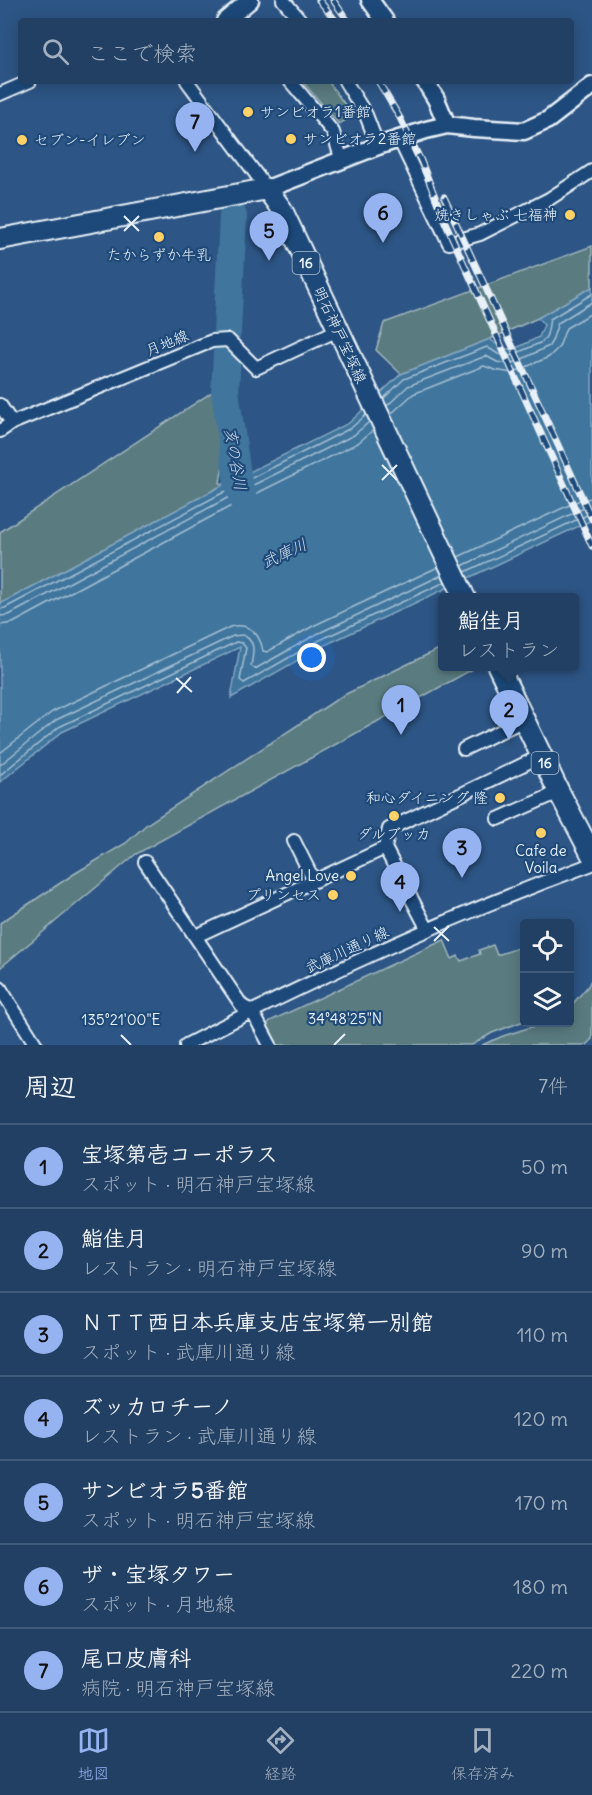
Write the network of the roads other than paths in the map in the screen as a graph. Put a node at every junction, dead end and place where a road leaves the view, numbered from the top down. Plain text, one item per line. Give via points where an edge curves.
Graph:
1 (250, 0) edge
2 (283, 0) edge
3 (370, 0) edge
4 (229, 18) edge
5 (298, 18) edge
6 (383, 18) edge
7 (23, 84) edge
8 (189, 84) edge
9 (293, 84) edge
10 (347, 84) edge
11 (427, 84) edge
12 (592, 86) edge
13 (0, 94) edge
14 (447, 125) junction
15 (399, 139) junction
16 (378, 146) junction
17 (342, 161) junction
18 (592, 171) edge
19 (267, 189) junction
20 (0, 239) edge
21 (339, 334) junction
22 (0, 405) edge
23 (12, 423) junction
24 (0, 431) edge
25 (463, 593) edge
26 (500, 671) edge
27 (524, 720) junction
28 (464, 749) dead end
29 (542, 756) junction
30 (559, 792) junction
31 (498, 819) dead end
32 (294, 841) dead end
33 (385, 848) junction
34 (592, 855) edge
35 (145, 862) dead end
36 (592, 864) edge
37 (314, 881) junction
38 (428, 930) junction
39 (196, 936) junction
40 (0, 987) edge
41 (252, 1011) junction
42 (36, 1045) edge
43 (186, 1045) edge
44 (270, 1045) edge

1 - 4 main road
2 - 5 street
3 - 6 main road
7 - 13 street
8 - 19 street
9 - 17 street via 333,132
10 - 16 street via 366,115
11 - 14 main road
12 - 14 main road via 548,120 524,131
14 - 15 main road
15 - 16 main road
15 - 18 street via 449,243 480,234 549,199
16 - 17 main road
17 - 19 main road
19 - 20 main road
19 - 21 main road, 明石神戸宝塚線 / 16 via 282,210
21 - 23 street, 月地線 via 256,368 228,340 212,341
21 - 25 main road, 明石神戸宝塚線 / 16
22 - 23 street
23 - 24 street, 月地線
26 - 27 main road, 16
27 - 28 street
27 - 29 main road, 16
29 - 30 main road, 16
29 - 33 street via 388,829
30 - 31 street
30 - 34 main road, 16
32 - 37 street
33 - 37 street
33 - 38 street
35 - 39 street
36 - 38 street, 武庫川通り線
37 - 39 street
38 - 41 street, 武庫川通り線
39 - 41 street via 242,1006
40 - 42 street
41 - 43 street, 武庫川通り線
41 - 44 street

